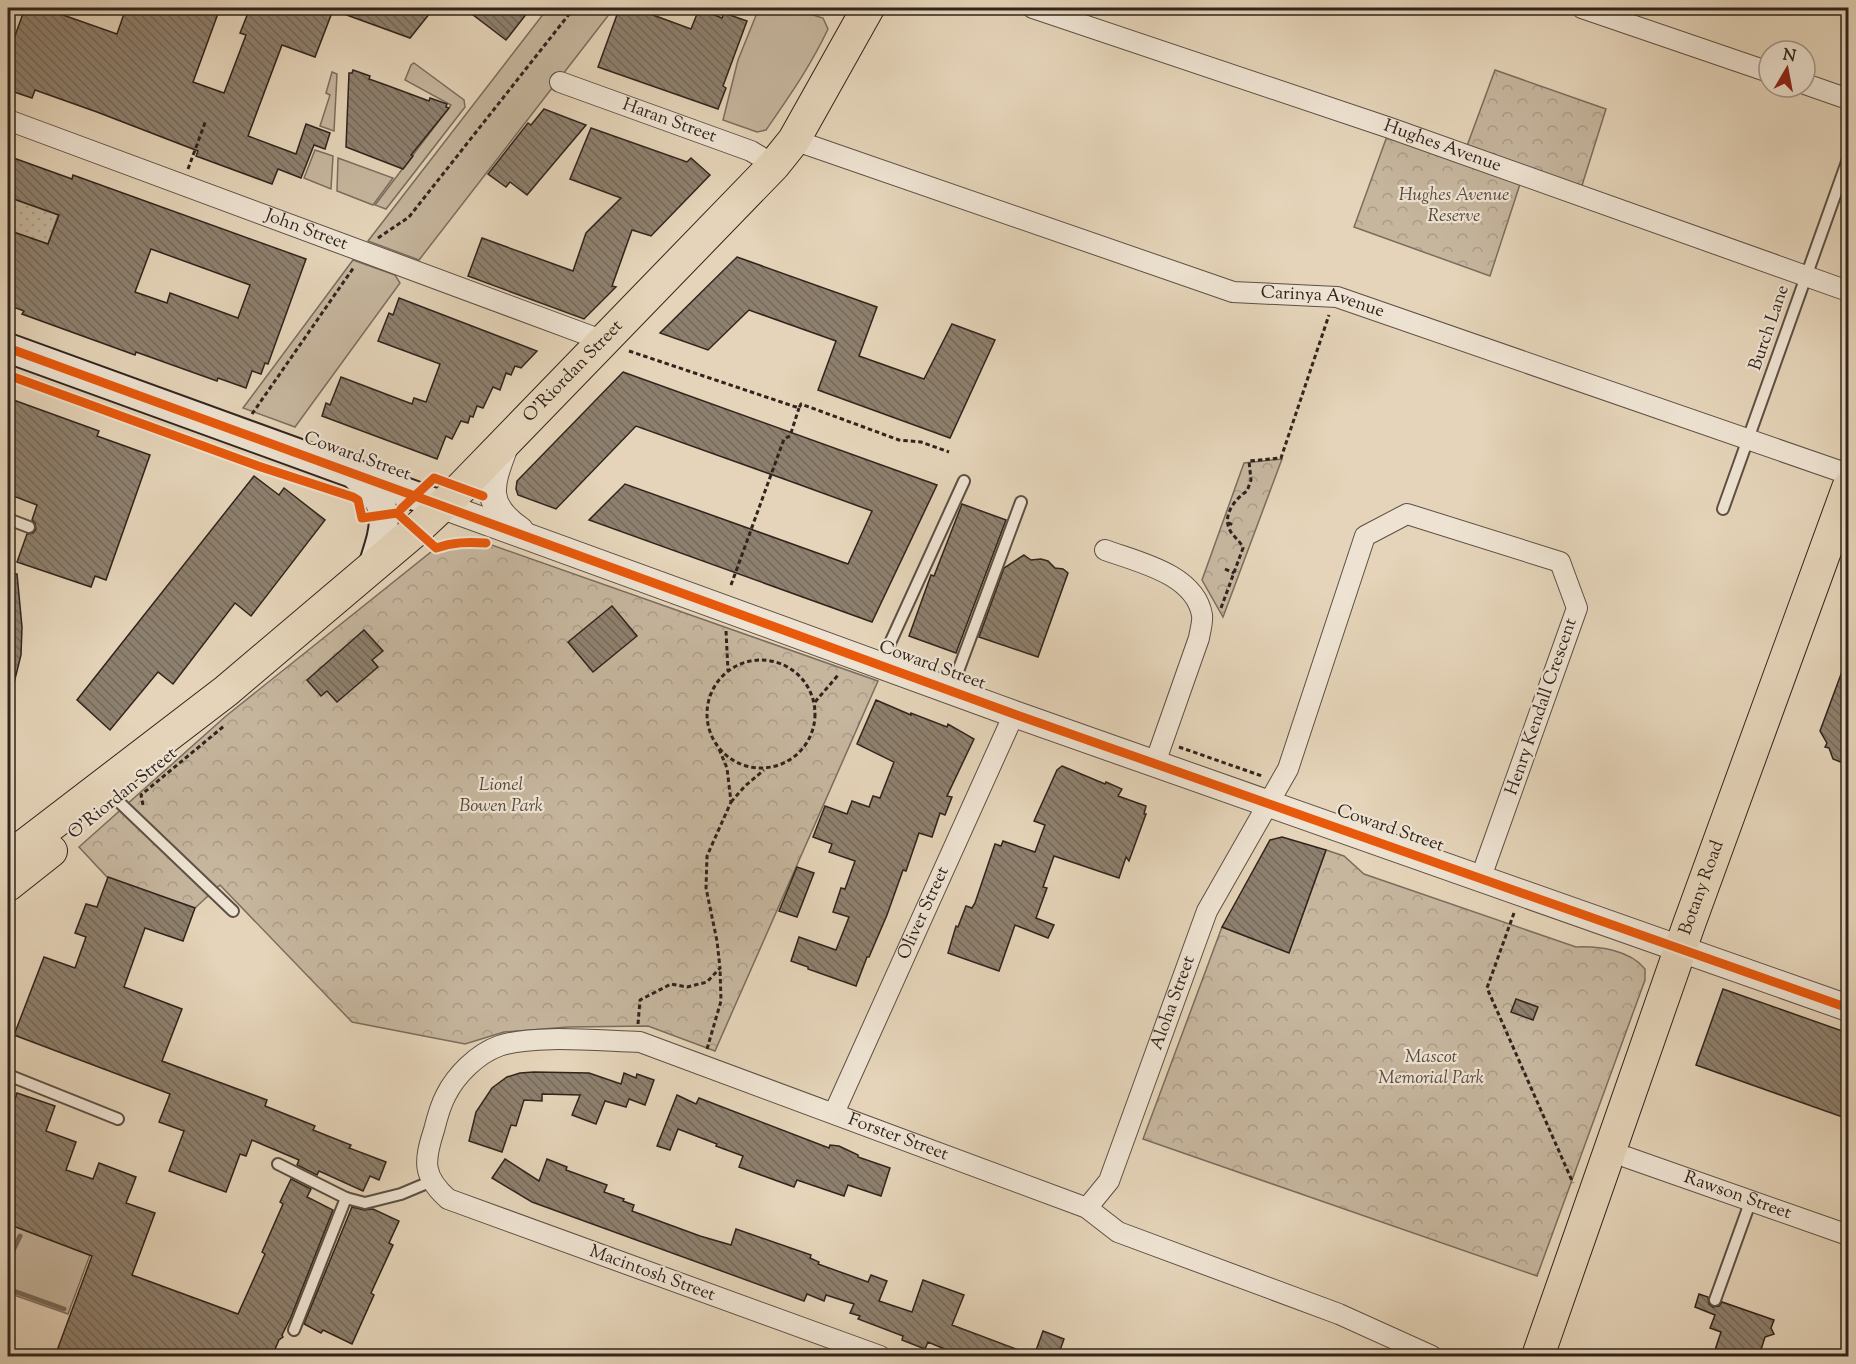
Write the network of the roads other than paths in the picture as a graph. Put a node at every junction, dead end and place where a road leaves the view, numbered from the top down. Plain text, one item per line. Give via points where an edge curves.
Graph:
1 (868, 8) edge
2 (1033, 8) edge
3 (1582, 8) edge
4 (1757, 68) edge
5 (560, 82) dead end
6 (1817, 88) edge
7 (1848, 99) edge
8 (8, 120) edge
9 (794, 140) junction
10 (1848, 159) edge
11 (774, 165) junction
12 (1806, 276) junction
13 (1848, 291) edge
14 (616, 346) junction
15 (8, 348) edge
16 (1749, 440) junction
17 (506, 442) junction
18 (350, 472) junction
19 (1848, 474) edge
20 (964, 481) dead end
21 (1848, 488) edge
22 (1021, 502) dead end
23 (443, 506) junction
24 (1723, 509) dead end
25 (8, 519) edge
26 (29, 527) dead end
27 (530, 537) junction
28 (1848, 537) edge
29 (1105, 550) dead end
30 (373, 566) junction
31 (880, 665) junction
32 (226, 691) junction
33 (951, 691) junction
34 (1014, 714) junction
35 (1155, 763) junction
36 (131, 803) junction
37 (1269, 804) junction
38 (8, 858) edge
39 (1481, 877) junction
40 (8, 885) edge
41 (233, 911) dead end
42 (1689, 952) junction
43 (1848, 1008) edge
44 (8, 1075) edge
45 (834, 1113) junction
46 (117, 1119) dead end
47 (1626, 1157) junction
48 (278, 1164) dead end
49 (432, 1181) junction
50 (346, 1198) junction
51 (1751, 1200) junction
52 (1087, 1208) junction
53 (1848, 1235) edge
54 (1715, 1300) dead end
55 (294, 1330) dead end
56 (880, 1356) edge
57 (1432, 1356) edge
58 (1538, 1356) edge
59 (1554, 1356) edge

1 - 9 main road, O'Riordan Street
2 - 12 street, Hughes Avenue via 1390,128
3 - 4 street
5 - 11 street, Haran Street via 751,151
6 - 7 street
8 - 14 street, John Street
9 - 11 main road, O'Riordan Street
9 - 16 street, Carinya Avenue via 1233,292 1337,297
10 - 12 lane, Burch Lane
11 - 14 main road, O'Riordan Street
12 - 13 street, Hughes Avenue
12 - 16 lane, Burch Lane
14 - 17 main road, O'Riordan Street
15 - 18 main road, Coward Street
16 - 19 street, Carinya Avenue
16 - 24 lane, Burch Lane
17 - 23 main road, O'Riordan Street
17 - 27 street via 493,479 493,500 503,516
18 - 23 main road, Coward Street
18 - 30 main road via 373,490 383,510 384,529
20 - 31 lane
21 - 42 main road, Botany Road
22 - 33 lane
23 - 27 street, Coward Street
23 - 30 main road, O'Riordan Street
25 - 26 lane
27 - 31 street, Coward Street
28 - 42 main road, Botany Road
29 - 35 street via 1160,570 1184,585 1197,601 1203,617
30 - 32 main road, O'Riordan Street
31 - 33 street, Coward Street
32 - 36 main road, O'Riordan Street
32 - 38 main road, O'Riordan Street
33 - 34 street, Coward Street
34 - 35 street, Coward Street
34 - 45 street, Oliver Street
35 - 37 street, Coward Street
36 - 40 main road, O'Riordan Street
36 - 41 lane
37 - 39 street, Coward Street
37 - 39 street, Henry Kendall Crescent via 1288,769 1365,536 1407,514 1560,562 1577,608
37 - 52 street, Aloha Street via 1207,911 1109,1181
39 - 42 street, Coward Street
42 - 43 street, Coward Street
42 - 47 main road, Botany Road
42 - 58 main road, Botany Road
44 - 46 lane
45 - 49 street, Forster Street via 640,1042 519,1041 480,1056 456,1078 427,1154
45 - 52 street, Forster Street
47 - 51 street, Rawson Street
47 - 59 main road, Botany Road
48 - 50 lane
49 - 50 lane via 365,1203
49 - 56 street, Macintosh Street via 448,1199 462,1205
50 - 55 lane
51 - 53 street, Rawson Street
51 - 54 lane
52 - 57 street, Forster Street via 1118,1232 1339,1314

